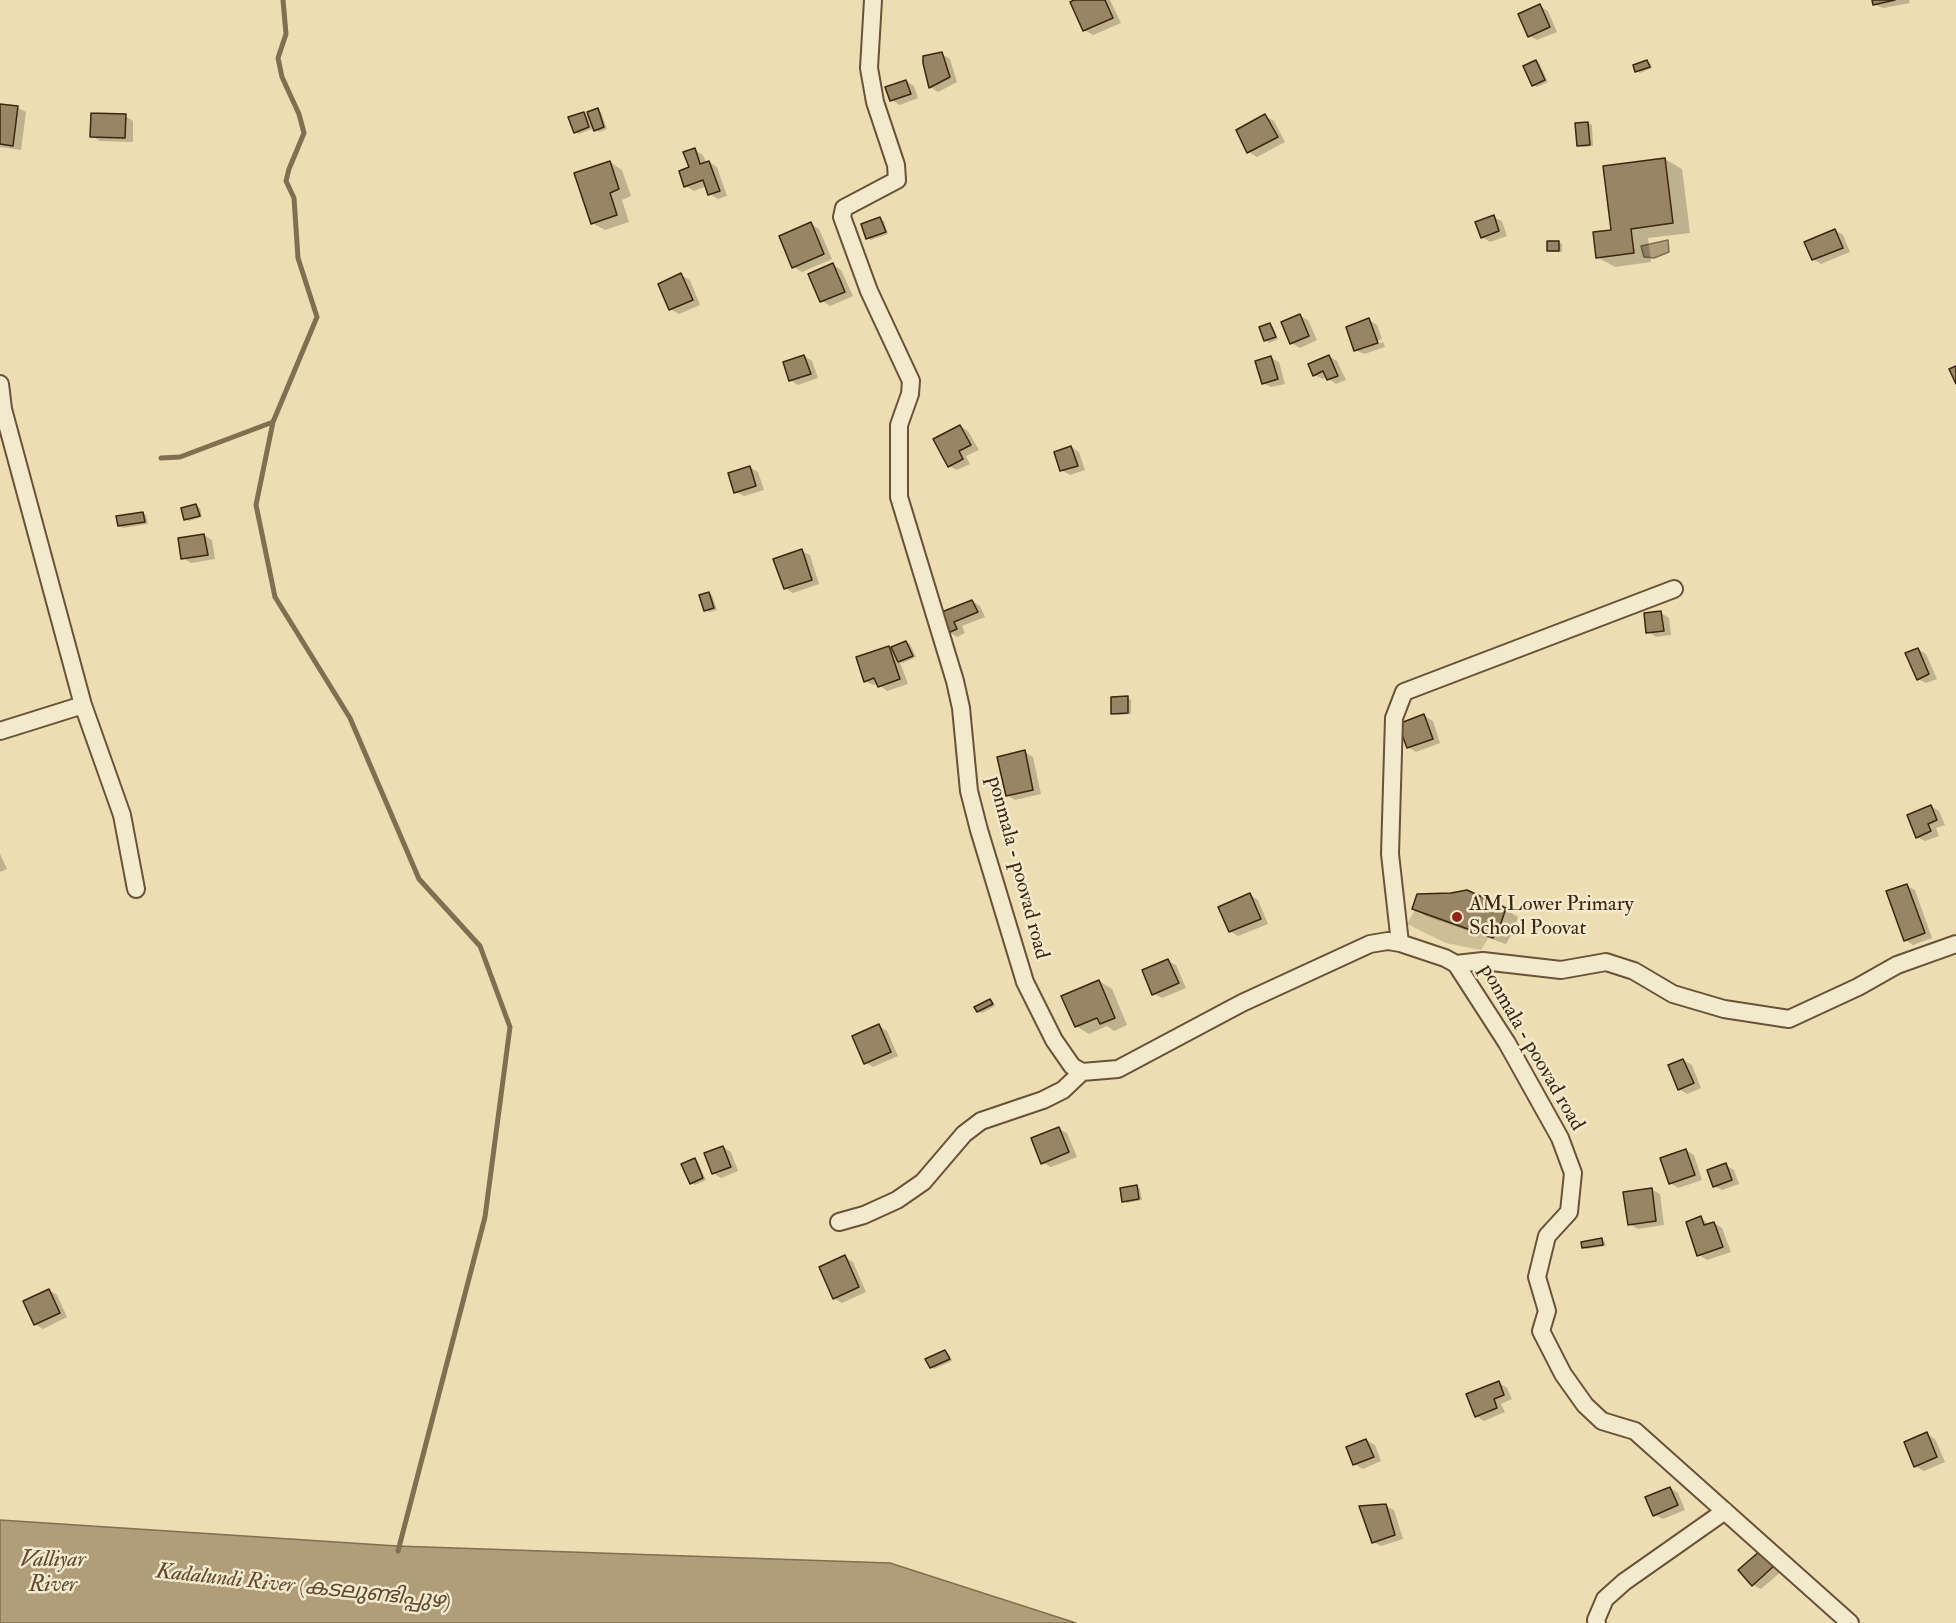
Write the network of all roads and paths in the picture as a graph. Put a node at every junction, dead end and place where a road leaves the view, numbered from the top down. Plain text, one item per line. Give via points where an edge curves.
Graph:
1 (873, 0) edge
2 (0, 384) edge
3 (1674, 589) dead end
4 (83, 705) junction
5 (0, 731) edge
6 (135, 889) dead end
7 (1400, 944) junction
8 (1956, 944) edge
9 (1456, 964) junction
10 (1082, 1072) junction
11 (839, 1222) dead end
12 (1725, 1511) junction
13 (1597, 1623) edge
14 (1850, 1623) edge

1 - 10 street, ponmala - poovad road via 869,68 875,102 897,165 897,180 844,208 842,217 869,291 910,381 910,394 899,425 899,497 955,681 969,791 1025,982 1054,1040 1072,1066
2 - 4 street via 3,409
3 - 7 street via 1404,692 1394,718 1390,854
4 - 5 street
4 - 6 street via 122,815
7 - 9 street, ponmala - poovad road
7 - 10 street, ponmala - poovad road via 1388,941 1370,945 1242,1003 1118,1069
8 - 9 street via 1897,965 1789,1019 1724,1009 1673,994 1634,971 1606,962 1561,970 1483,961
9 - 12 street, ponmala - poovad road via 1507,1043 1560,1138 1573,1173 1569,1212 1546,1236 1537,1277 1547,1311 1541,1332 1585,1405 1602,1421 1635,1431
10 - 11 street via 1063,1090 1043,1100 981,1120 923,1182 897,1200
12 - 13 street via 1624,1582 1605,1599
12 - 14 street

